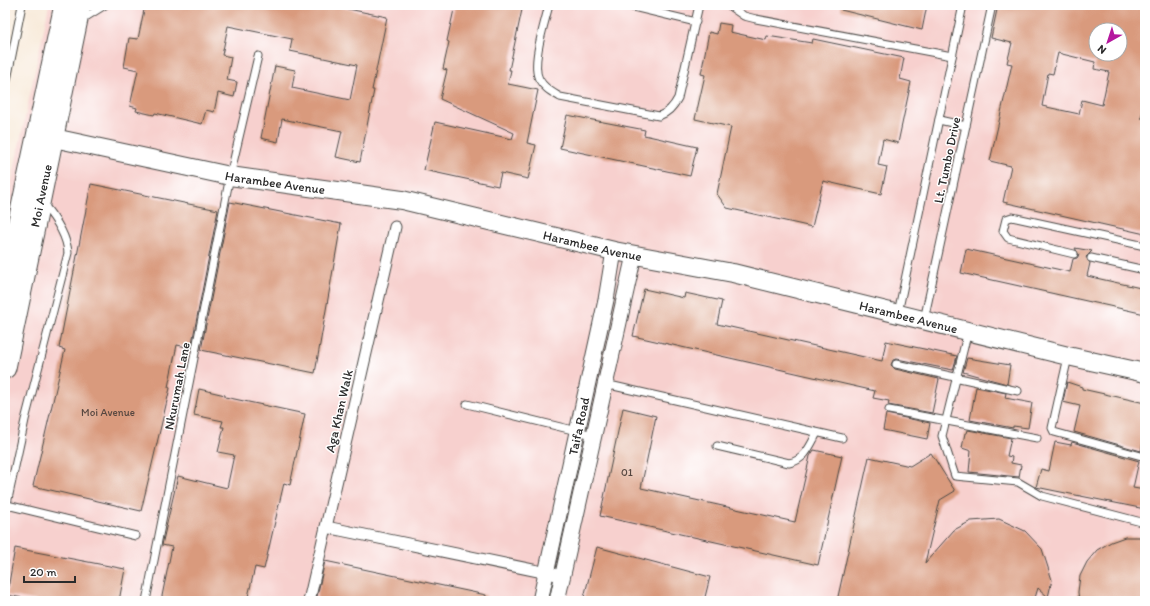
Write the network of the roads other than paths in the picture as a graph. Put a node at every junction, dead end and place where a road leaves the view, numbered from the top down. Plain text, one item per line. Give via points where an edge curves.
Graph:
1 (22, 5) edge
2 (65, 5) edge
3 (105, 5) edge
4 (549, 5) edge
5 (625, 5) edge
6 (699, 5) edge
7 (728, 5) edge
8 (963, 5) edge
9 (992, 5) edge
10 (78, 14) edge
11 (696, 22) junction
12 (258, 56) dead end
13 (952, 56) junction
14 (5, 90) edge
15 (939, 120) junction
16 (966, 126) junction
17 (45, 136) junction
18 (230, 176) junction
19 (39, 202) junction
20 (396, 227) dead end
21 (1145, 246) edge
22 (614, 251) junction
23 (1074, 254) dead end
24 (634, 255) junction
25 (1091, 258) dead end
26 (1145, 270) edge
27 (5, 287) edge
28 (898, 314) junction
29 (924, 320) junction
30 (968, 331) junction
31 (1068, 356) junction
32 (896, 364) dead end
33 (5, 368) edge
34 (1145, 373) edge
35 (957, 378) junction
36 (604, 384) junction
37 (1018, 391) dead end
38 (467, 404) dead end
39 (889, 410) dead end
40 (946, 422) junction
41 (577, 431) junction
42 (818, 432) junction
43 (593, 435) junction
44 (842, 438) dead end
45 (1037, 438) dead end
46 (717, 446) dead end
47 (1145, 457) edge
48 (6, 509) edge
49 (1145, 523) edge
50 (326, 527) junction
51 (136, 536) dead end
52 (546, 573) junction
53 (562, 576) junction
54 (146, 601) edge
55 (309, 601) edge
56 (540, 601) edge
57 (557, 601) edge

1 - 14 lane
2 - 17 main road, Moi Avenue
3 - 10 lane, Moi Avenue
4 - 11 lane via 536,66 539,78 547,89 560,97 651,116 666,114 678,98
5 - 11 lane
6 - 11 lane
7 - 13 lane via 744,16 756,19
8 - 13 lane, Lt. Tumbo Drive
9 - 16 lane, Lt. Tumbo Drive
10 - 17 main road, Moi Avenue
12 - 18 lane, Nkurumah Lane
13 - 15 lane, Lt. Tumbo Drive
15 - 16 lane
15 - 28 lane, Lt. Tumbo Drive
16 - 29 lane, Lt. Tumbo Drive
17 - 18 street, Harambee Avenue
17 - 19 main road, Moi Avenue
17 - 27 main road, Moi Avenue
18 - 22 street, Harambee Avenue via 402,200
18 - 54 lane, Nkurumah Lane
19 - 33 main road, Moi Avenue
19 - 48 lane via 61,229 67,241 68,253 25,420
20 - 50 street, Aga Khan Walk
21 - 23 lane via 1012,217 1006,219 1003,231 1008,238
22 - 24 street, Harambee Avenue
22 - 41 street, Taifa Road via 606,300
24 - 28 street, Harambee Avenue via 733,273
24 - 36 street, Taifa Road
25 - 26 lane
28 - 29 street, Harambee Avenue
29 - 30 street, Harambee Avenue
30 - 31 street, Harambee Avenue
30 - 35 lane
31 - 34 street, Harambee Avenue
31 - 47 lane via 1052,428 1054,432
32 - 35 lane
35 - 37 lane
35 - 40 lane
36 - 42 lane
36 - 43 street, Taifa Road
38 - 41 lane
39 - 40 lane
40 - 45 lane
40 - 49 lane via 942,436 955,476 1018,482 1042,496
41 - 43 lane
41 - 52 street, Taifa Road
42 - 44 lane
42 - 46 lane via 802,458 789,463
43 - 53 street, Taifa Road
48 - 51 lane
50 - 52 street
50 - 55 street, Aga Khan Walk
52 - 53 street
52 - 56 street, Taifa Road
53 - 57 street, Taifa Road

